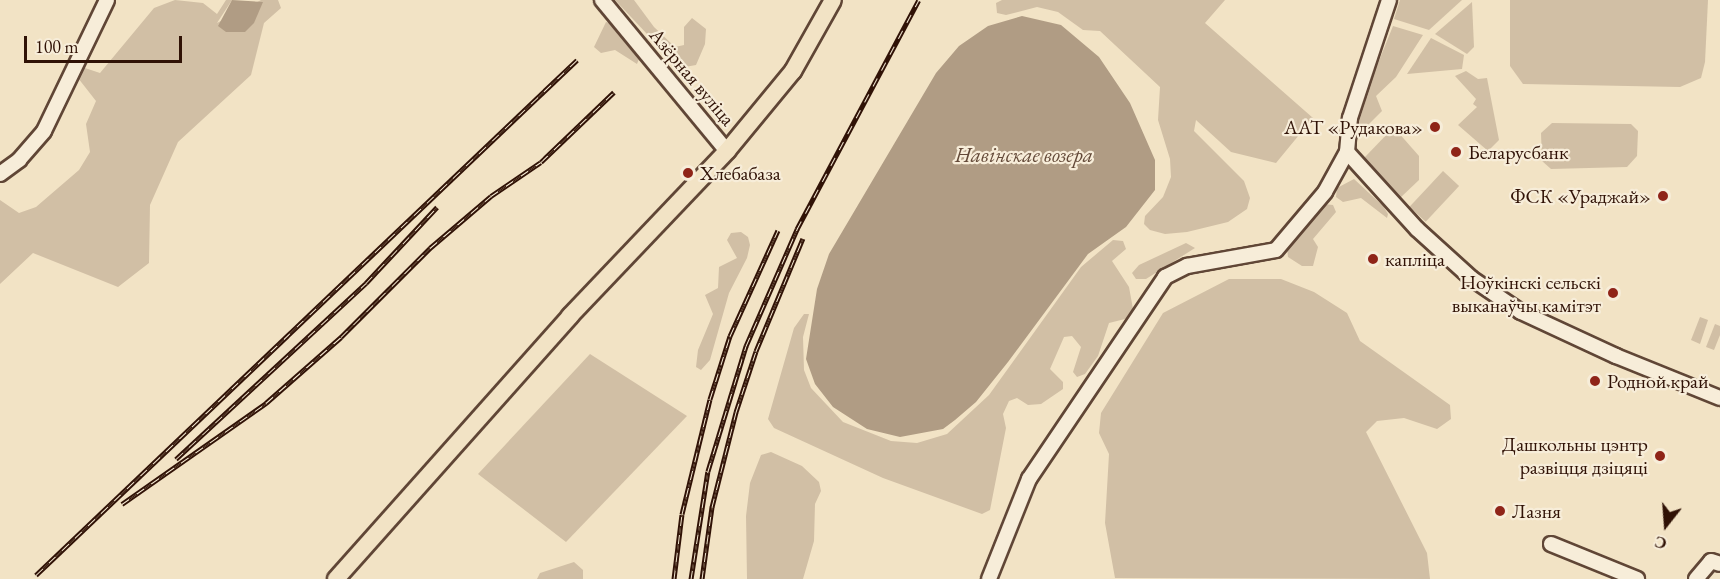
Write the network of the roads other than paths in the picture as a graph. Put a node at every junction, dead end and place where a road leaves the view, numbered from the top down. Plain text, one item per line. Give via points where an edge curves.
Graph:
1 (107, 0) edge
2 (602, 0) edge
3 (833, 0) edge
4 (1389, 0) edge
5 (728, 151) junction
6 (1347, 152) junction
7 (0, 174) edge
8 (1720, 398) edge
9 (1551, 544) dead end
10 (1720, 564) edge
11 (336, 579) edge
12 (989, 579) edge
13 (1637, 579) edge
14 (1696, 579) edge

1 - 7 street via 57,97 44,131 19,160
2 - 5 street, Азёрная вуліца
3 - 5 main road via 794,71
4 - 6 street via 1350,118
5 - 11 main road via 570,316
6 - 8 street via 1417,230 1471,278 1521,312
6 - 12 street via 1325,192 1276,250 1187,266 1166,277 1029,480
9 - 13 street
10 - 14 street via 1711,561

